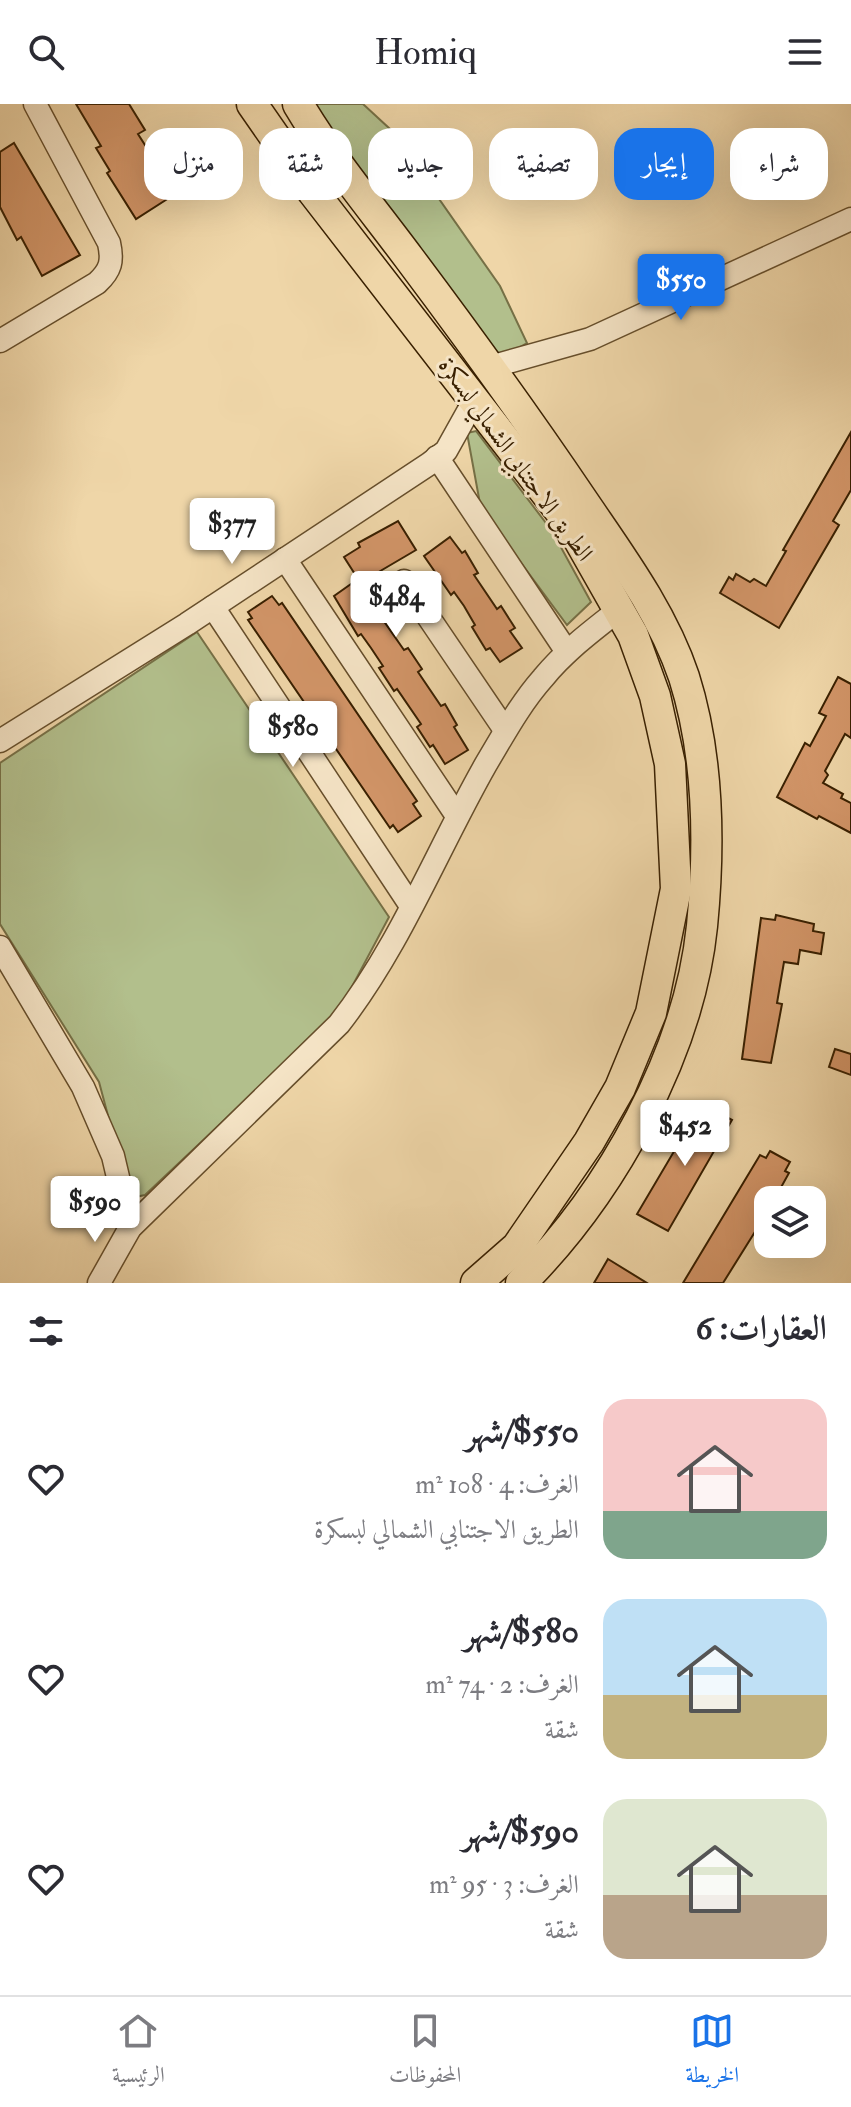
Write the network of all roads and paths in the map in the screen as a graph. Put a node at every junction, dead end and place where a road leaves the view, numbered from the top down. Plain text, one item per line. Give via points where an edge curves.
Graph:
1 (35, 104) edge
2 (252, 104) edge
3 (298, 104) edge
4 (851, 219) edge
5 (0, 341) edge
6 (490, 367) junction
7 (475, 399) junction
8 (437, 457) junction
9 (285, 559) junction
10 (404, 581) dead end
11 (213, 607) junction
12 (620, 609) junction
13 (567, 652) junction
14 (505, 730) junction
15 (0, 741) edge
16 (457, 816) junction
17 (411, 906) junction
18 (0, 947) edge
19 (130, 1228) junction
20 (107, 1280) edge
21 (476, 1283) edge
22 (521, 1283) edge

1 - 5 street via 113,259 97,283
2 - 7 highway, الطريق الاجتنابي الشمالي لبسكرة via 313,192
3 - 6 highway, الطريق الاجتنابي الشمالي لبسكرة via 324,148
4 - 6 street via 590,339
6 - 22 highway, الطريق الاجتنابي الشمالي لبسكرة via 653,607 684,678 707,816 699,959 680,1028 650,1102 577,1221
7 - 8 street via 456,436
7 - 12 highway, الطريق الاجتنابي الشمالي لبسكرة via 570,524
8 - 9 street
8 - 13 street
9 - 11 street
9 - 16 street
10 - 14 street
11 - 15 street
11 - 17 street
12 - 13 street
12 - 21 highway, الطريق الاجتنابي الشمالي لبسكرة via 655,696 670,764 676,889 664,956 651,1013 589,1142 517,1247
13 - 14 street
14 - 16 street
16 - 17 street
17 - 19 street via 359,999 339,1024
18 - 19 street via 83,1087 113,1156
19 - 20 street

